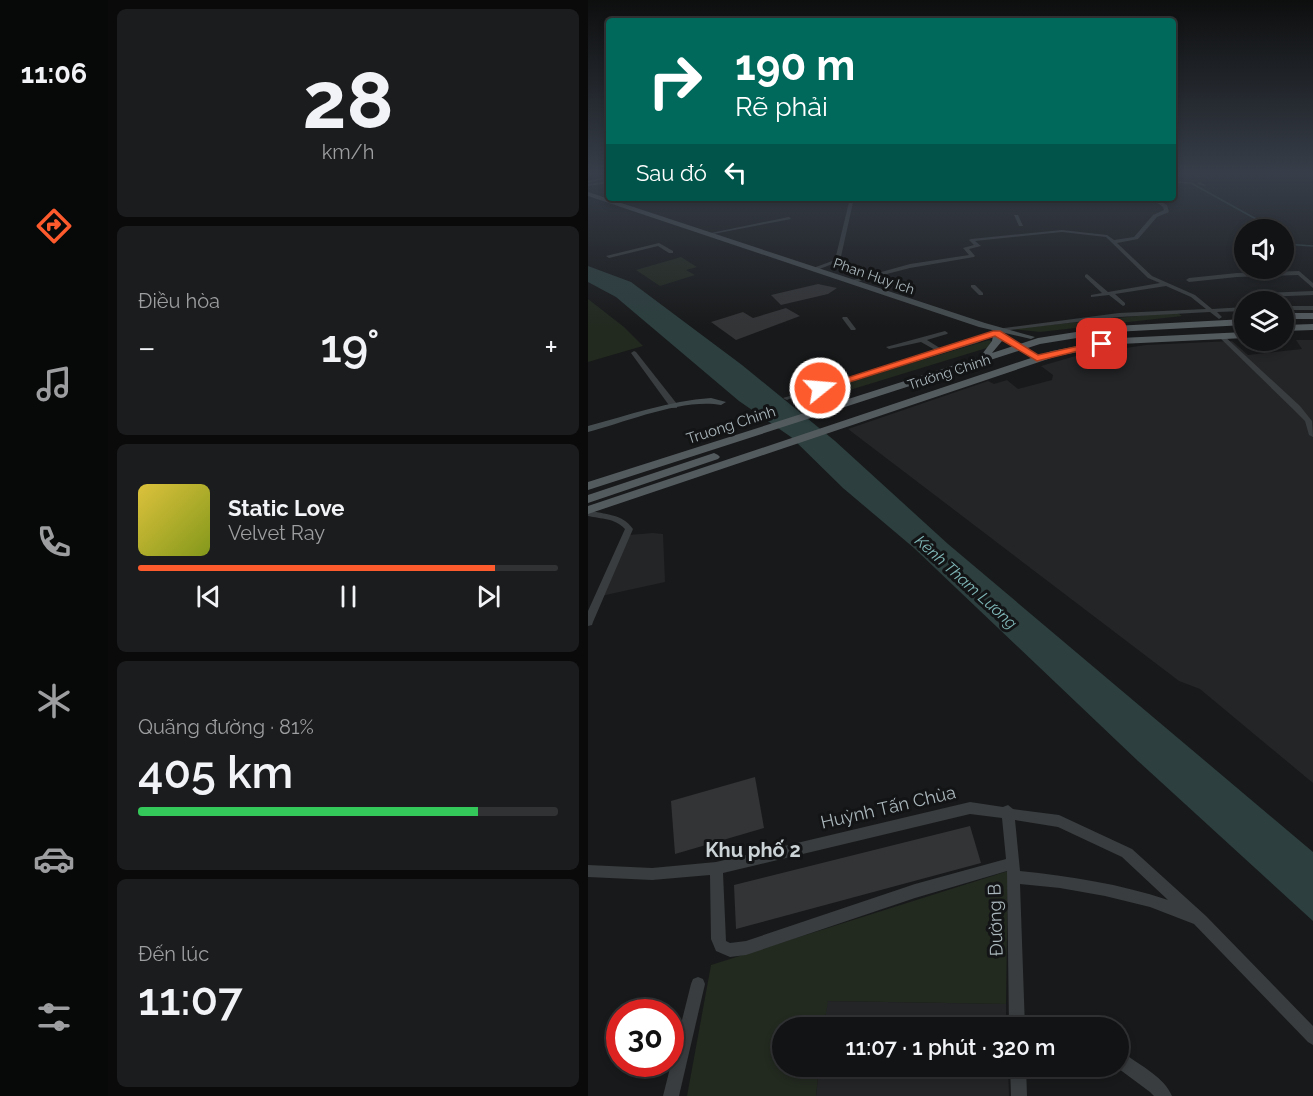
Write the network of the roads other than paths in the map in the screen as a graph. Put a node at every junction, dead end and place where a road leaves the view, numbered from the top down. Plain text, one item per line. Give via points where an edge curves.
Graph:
1 (678, 224) edge
2 (758, 224) edge
3 (846, 224) edge
4 (1148, 224) edge
5 (708, 234) junction
6 (1112, 242) junction
7 (671, 252) dead end
8 (609, 256) dead end
9 (816, 269) junction
10 (1087, 276) dead end
11 (1189, 280) dead end
12 (852, 281) junction
13 (1168, 284) junction
14 (973, 286) dead end
15 (1313, 286) edge
16 (1108, 293) junction
17 (1313, 293) edge
18 (981, 294) dead end
19 (1294, 294) edge
20 (1093, 296) dead end
21 (1123, 304) dead end
22 (1294, 308) edge
23 (1313, 308) edge
24 (1209, 309) junction
25 (1234, 309) edge
26 (1219, 317) junction
27 (1234, 317) edge
28 (845, 318) dead end
29 (1313, 318) edge
30 (1294, 319) edge
31 (1234, 323) edge
32 (1313, 327) edge
33 (1294, 328) edge
34 (853, 329) dead end
35 (1234, 331) edge
36 (1000, 332) junction
37 (945, 333) dead end
38 (1313, 333) edge
39 (1294, 334) edge
40 (1220, 335) junction
41 (1234, 335) edge
42 (1034, 339) junction
43 (922, 340) junction
44 (889, 347) dead end
45 (992, 348) junction
46 (1024, 349) junction
47 (1051, 350) junction
48 (942, 352) junction
49 (634, 353) dead end
50 (980, 359) junction
51 (906, 388) junction
52 (787, 398) dead end
53 (721, 402) dead end
54 (674, 406) junction
55 (831, 413) junction
56 (588, 429) edge
57 (1313, 435) edge
58 (750, 440) junction
59 (588, 477) edge
60 (588, 486) edge
61 (588, 499) edge
62 (588, 512) edge
63 (588, 622) edge
64 (1008, 811) junction
65 (716, 868) junction
66 (1013, 870) junction
67 (588, 871) edge
68 (1201, 921) junction
69 (698, 984) dead end
70 (1017, 1017) edge
71 (1313, 1037) edge
72 (1129, 1067) edge
73 (1018, 1077) edge
74 (671, 1096) edge
75 (1019, 1096) edge
76 (1164, 1096) edge

1 - 5 main road, Phan Huy Ich
2 - 5 street
3 - 9 street via 837,261
4 - 6 street via 1136,238
5 - 9 main road, Phan Huy Ich
6 - 12 street via 1104,236 1062,231 971,240 978,246 966,248 972,256
6 - 13 street via 1150,277
7 - 8 street via 659,244
9 - 12 main road, Phan Huy Ich
10 - 16 street
11 - 15 street via 1299,273
12 - 36 main road, Phan Huy Ich
13 - 16 street
13 - 24 street via 1194,296
14 - 18 street
16 - 20 street
16 - 21 street
17 - 19 street
22 - 23 street
24 - 25 street
24 - 26 street
24 - 36 street, Trường Chinh via 1119,315
26 - 27 main road, Trường Chinh
26 - 42 main road, Trường Chinh via 1106,324
28 - 34 street
29 - 30 main road
31 - 42 main road, Trường Chinh via 1114,328
32 - 33 main road
35 - 47 main road, Trường Chinh via 1122,336
36 - 42 main road
36 - 45 main road
36 - 46 main road
36 - 48 street, Trường Chinh
37 - 43 street
38 - 39 main road
40 - 41 main road, Trường Chinh
40 - 47 main road, Trường Chinh
40 - 57 street via 1297,408
42 - 46 main road, Trường Chinh
42 - 47 main road
43 - 44 street
43 - 48 street
45 - 46 main road, Trường Chinh
45 - 50 main road
45 - 51 main road, Trường Chinh
46 - 47 main road, Trường Chinh
46 - 50 main road, Truong Chinh
46 - 51 main road, Trường Chinh
48 - 52 street, Trường Chinh
49 - 54 street
50 - 51 main road, Truong Chinh
51 - 55 main road, Trường Chinh
51 - 55 main road, Truong Chinh
53 - 54 main road
54 - 56 main road
55 - 58 main road
55 - 58 main road, Truong Chinh
58 - 59 main road
58 - 60 main road, Truong Chinh
58 - 61 main road, Truong Chinh
58 - 62 main road
62 - 63 street via 618,519 629,529
64 - 65 street, Huỳnh Tấn Chùa via 970,808
64 - 66 street, Đường B
64 - 68 street, Huỳnh Tấn Chùa via 1059,821 1127,853
65 - 66 street via 718,939 730,950 915,891
65 - 67 street, Huỳnh Tấn Chùa via 652,874
66 - 68 street, Huỳnh Tấn Chùa via 1120,891 1165,904
66 - 70 street, Đường B
68 - 71 street, Huỳnh Tấn Chùa
69 - 74 street
72 - 76 street
73 - 75 street

